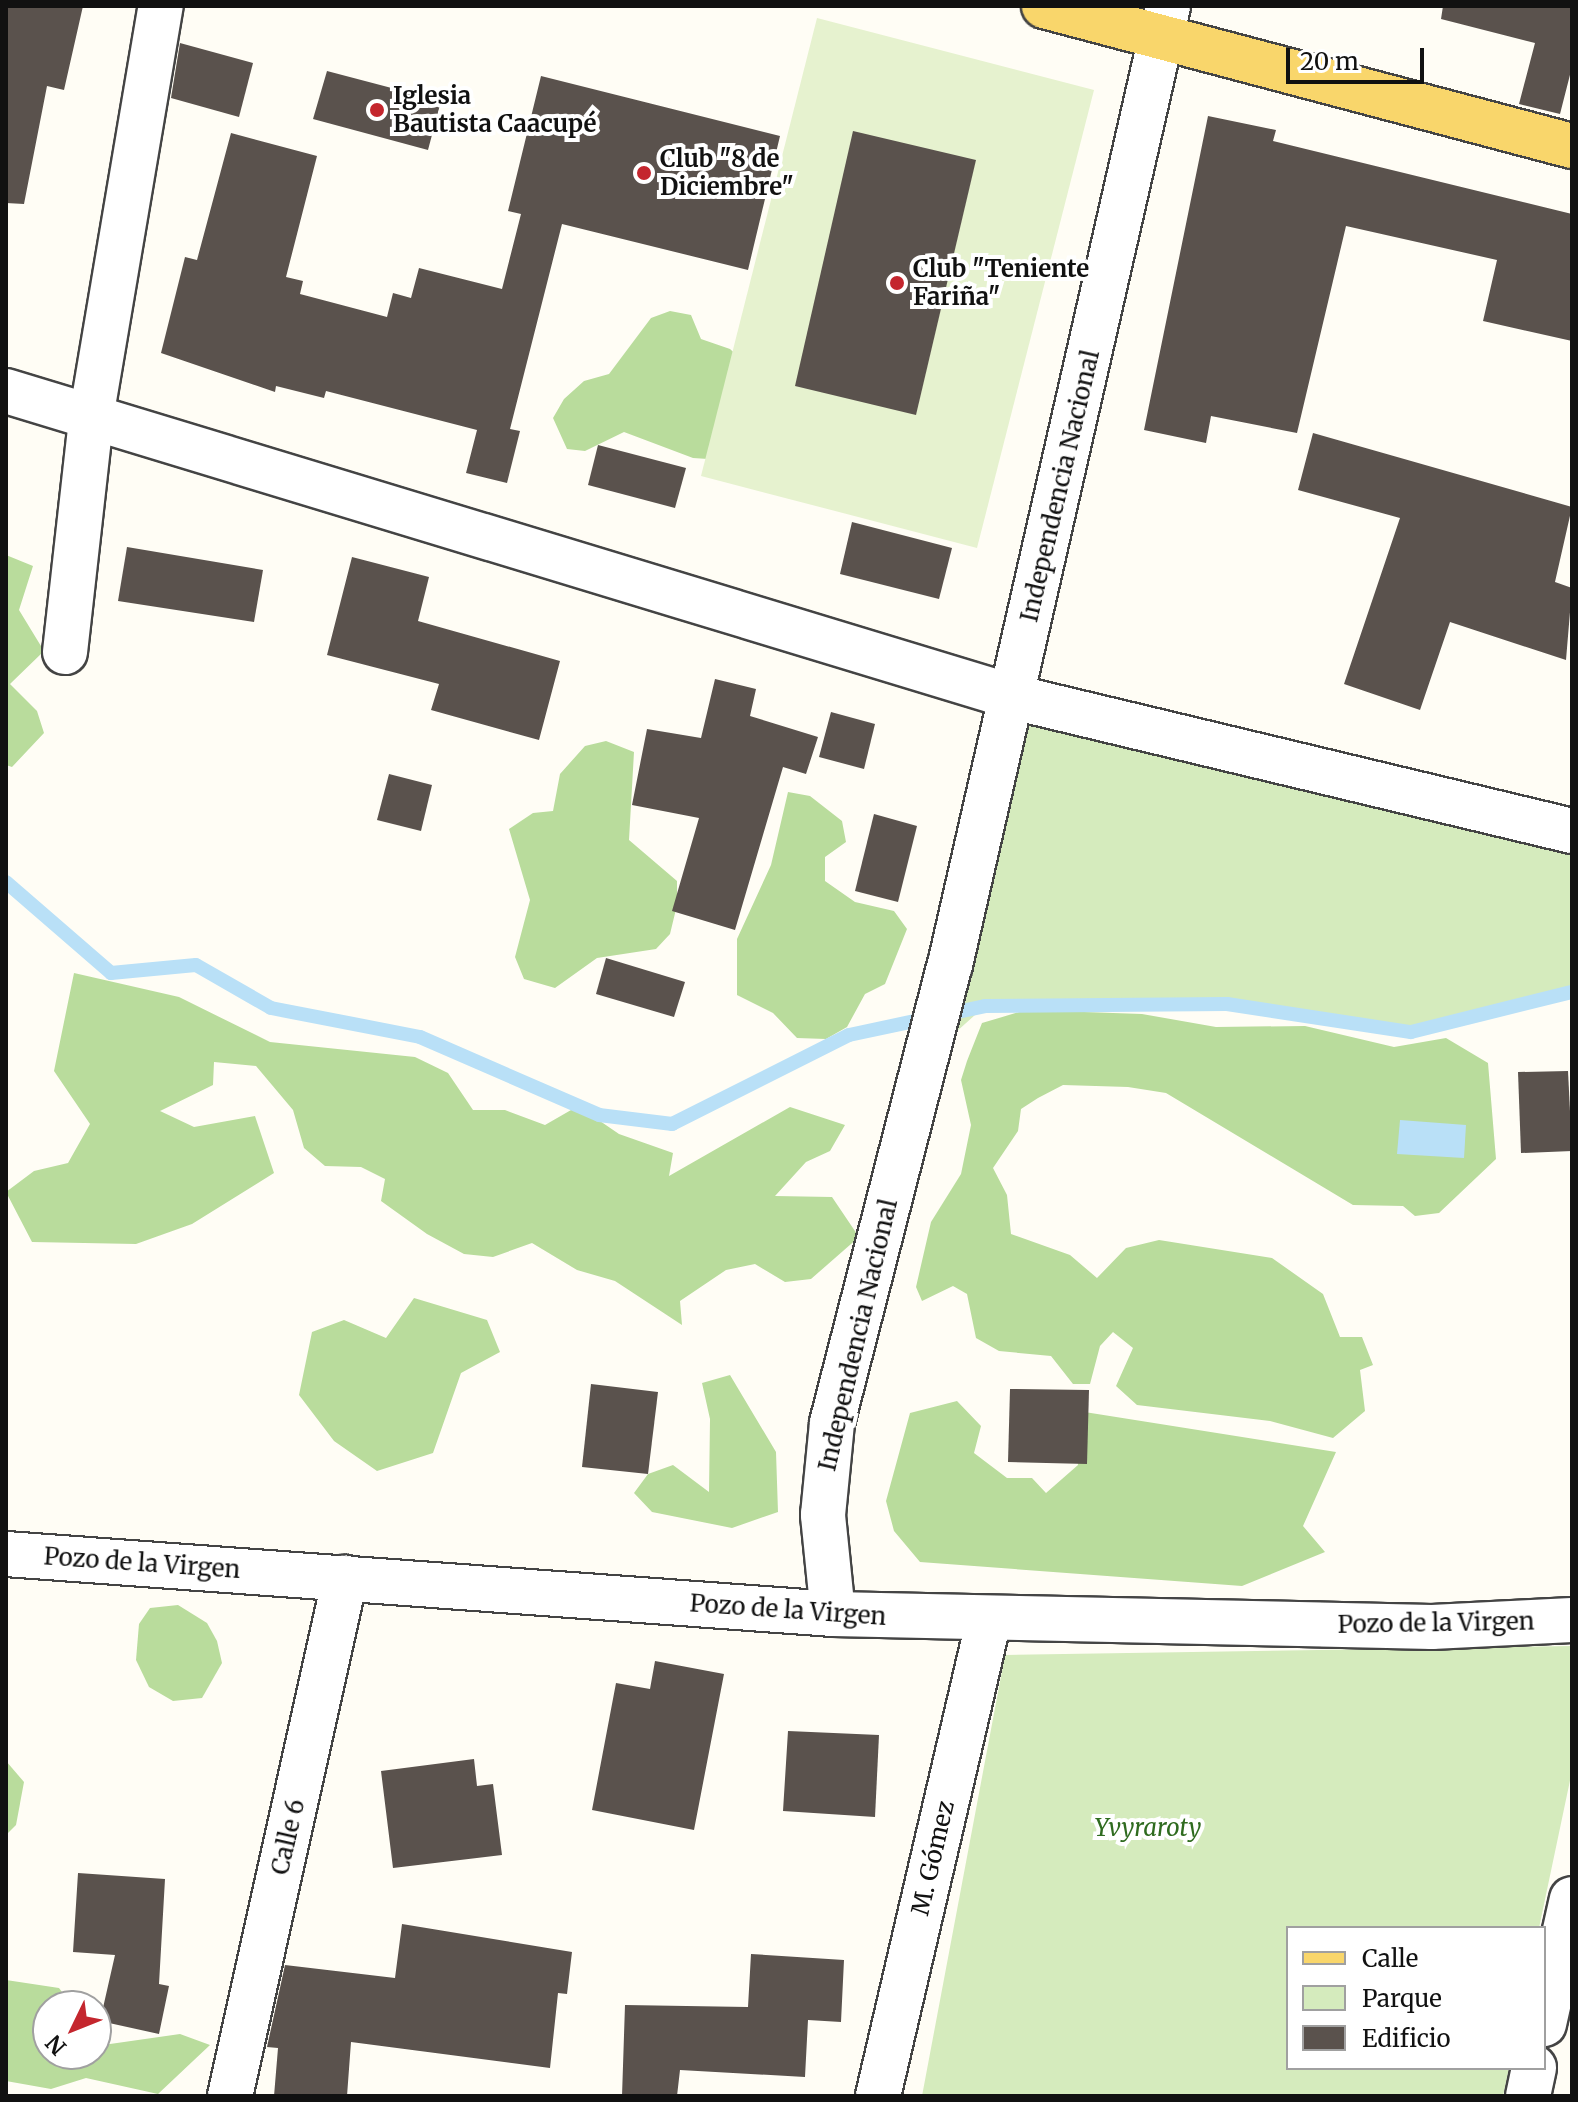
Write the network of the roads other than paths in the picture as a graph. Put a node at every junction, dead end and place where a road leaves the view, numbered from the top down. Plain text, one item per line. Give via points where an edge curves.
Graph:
1 (161, 6) edge
2 (1044, 6) edge
3 (1165, 22) edge
4 (1572, 146) edge
5 (6, 391) edge
6 (92, 412) junction
7 (65, 652) dead end
8 (1013, 697) junction
9 (1572, 831) edge
10 (6, 1554) edge
11 (345, 1578) junction
12 (833, 1614) junction
13 (989, 1619) junction
14 (1572, 1620) edge
15 (1572, 1899) edge
16 (1546, 2015) edge
17 (1534, 2070) edge
18 (230, 2096) edge
19 (878, 2096) edge
20 (1528, 2096) edge

1 - 6 street
2 - 3 main road
3 - 4 main road
3 - 8 street, Independencia Nacional
5 - 6 street
6 - 7 street
6 - 8 street
8 - 9 street
8 - 12 street, Independencia Nacional via 823,1471
10 - 11 street, Pozo de la Virgen
11 - 12 street, Pozo de la Virgen
11 - 18 street, Calle 6
12 - 13 street, Pozo de la Virgen
13 - 14 street, Pozo de la Virgen via 1432,1627
13 - 19 street, M. Gómez
15 - 16 street
17 - 20 street

